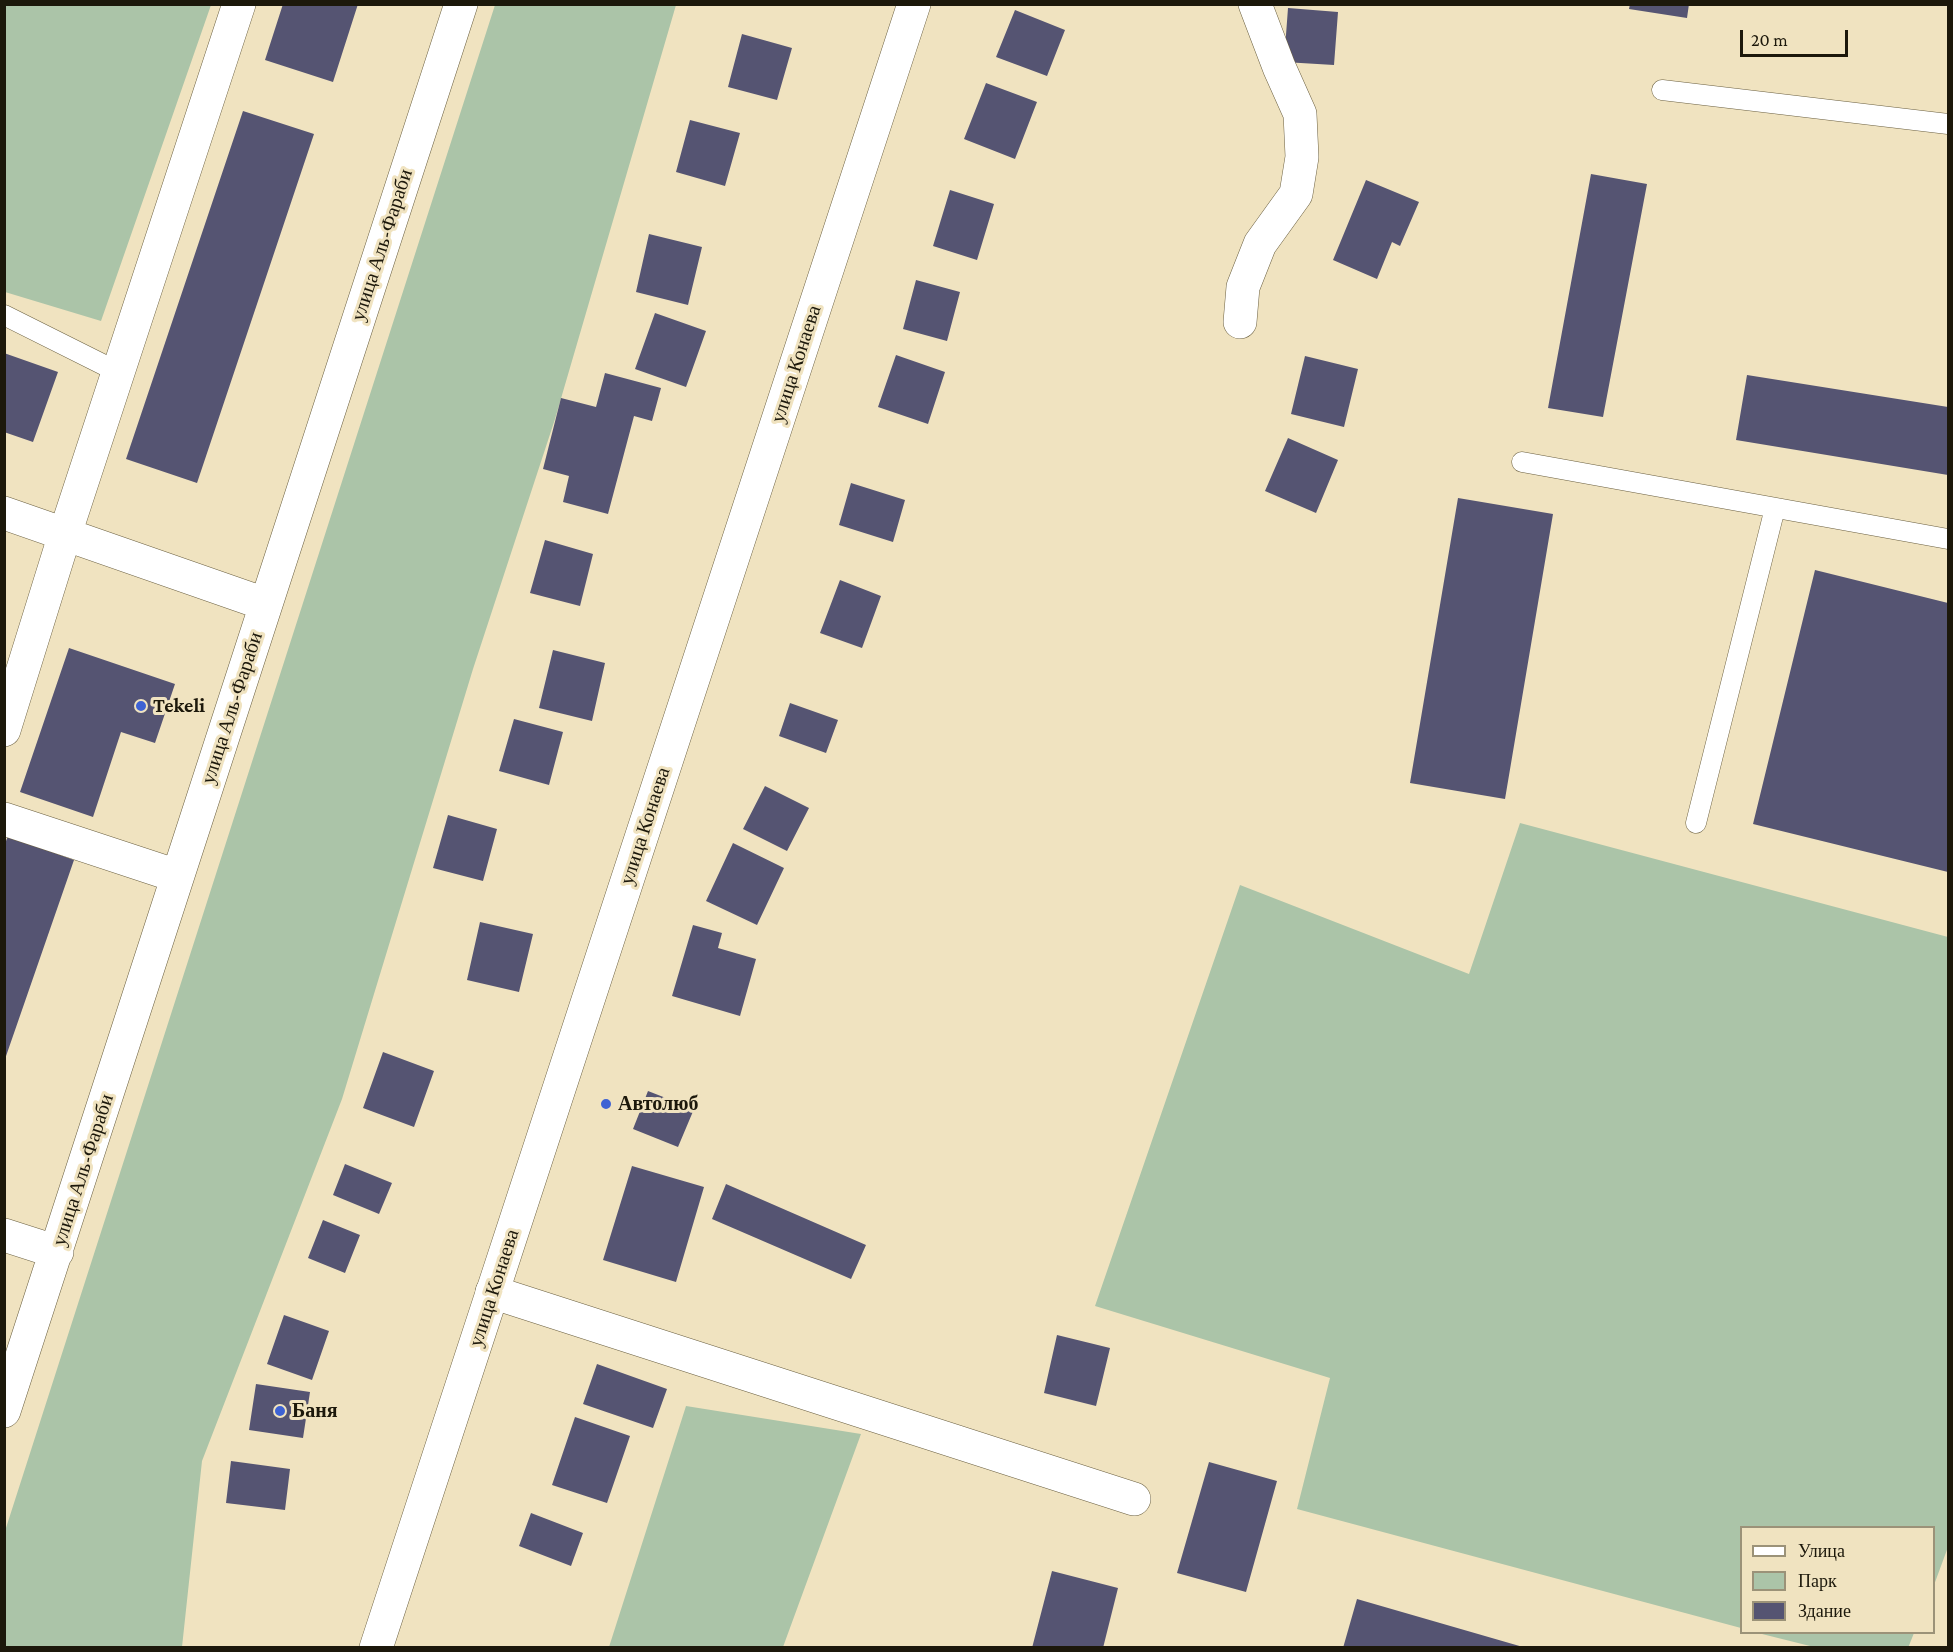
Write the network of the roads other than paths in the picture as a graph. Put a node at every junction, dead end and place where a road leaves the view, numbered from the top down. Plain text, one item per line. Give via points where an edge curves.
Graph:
1 (239, 4) edge
2 (461, 4) edge
3 (914, 4) edge
4 (1255, 4) edge
5 (1662, 90) dead end
6 (1948, 124) edge
7 (4, 315) edge
8 (1240, 321) dead end
9 (118, 372) junction
10 (1522, 462) dead end
11 (1775, 508) junction
12 (4, 513) edge
13 (65, 534) junction
14 (1948, 539) edge
15 (265, 604) junction
16 (4, 730) edge
17 (4, 819) edge
18 (1696, 823) dead end
19 (177, 876) junction
20 (4, 1235) edge
21 (57, 1252) junction
22 (492, 1292) junction
23 (4, 1411) edge
24 (1134, 1499) dead end
25 (376, 1647) edge

1 - 9 street
2 - 15 street, улица Аль-Фараби
3 - 22 street, улица Конаева
4 - 8 street via 1300,114 1302,157 1296,194 1260,244 1243,287
5 - 6 lane
7 - 9 lane
9 - 13 street
10 - 11 lane
11 - 14 lane
11 - 18 lane
12 - 13 street
13 - 15 street
13 - 16 street
15 - 19 street, улица Аль-Фараби
17 - 19 street
19 - 21 street, улица Аль-Фараби
20 - 21 street
21 - 23 street, улица Аль-Фараби
22 - 24 street
22 - 25 street, улица Конаева

